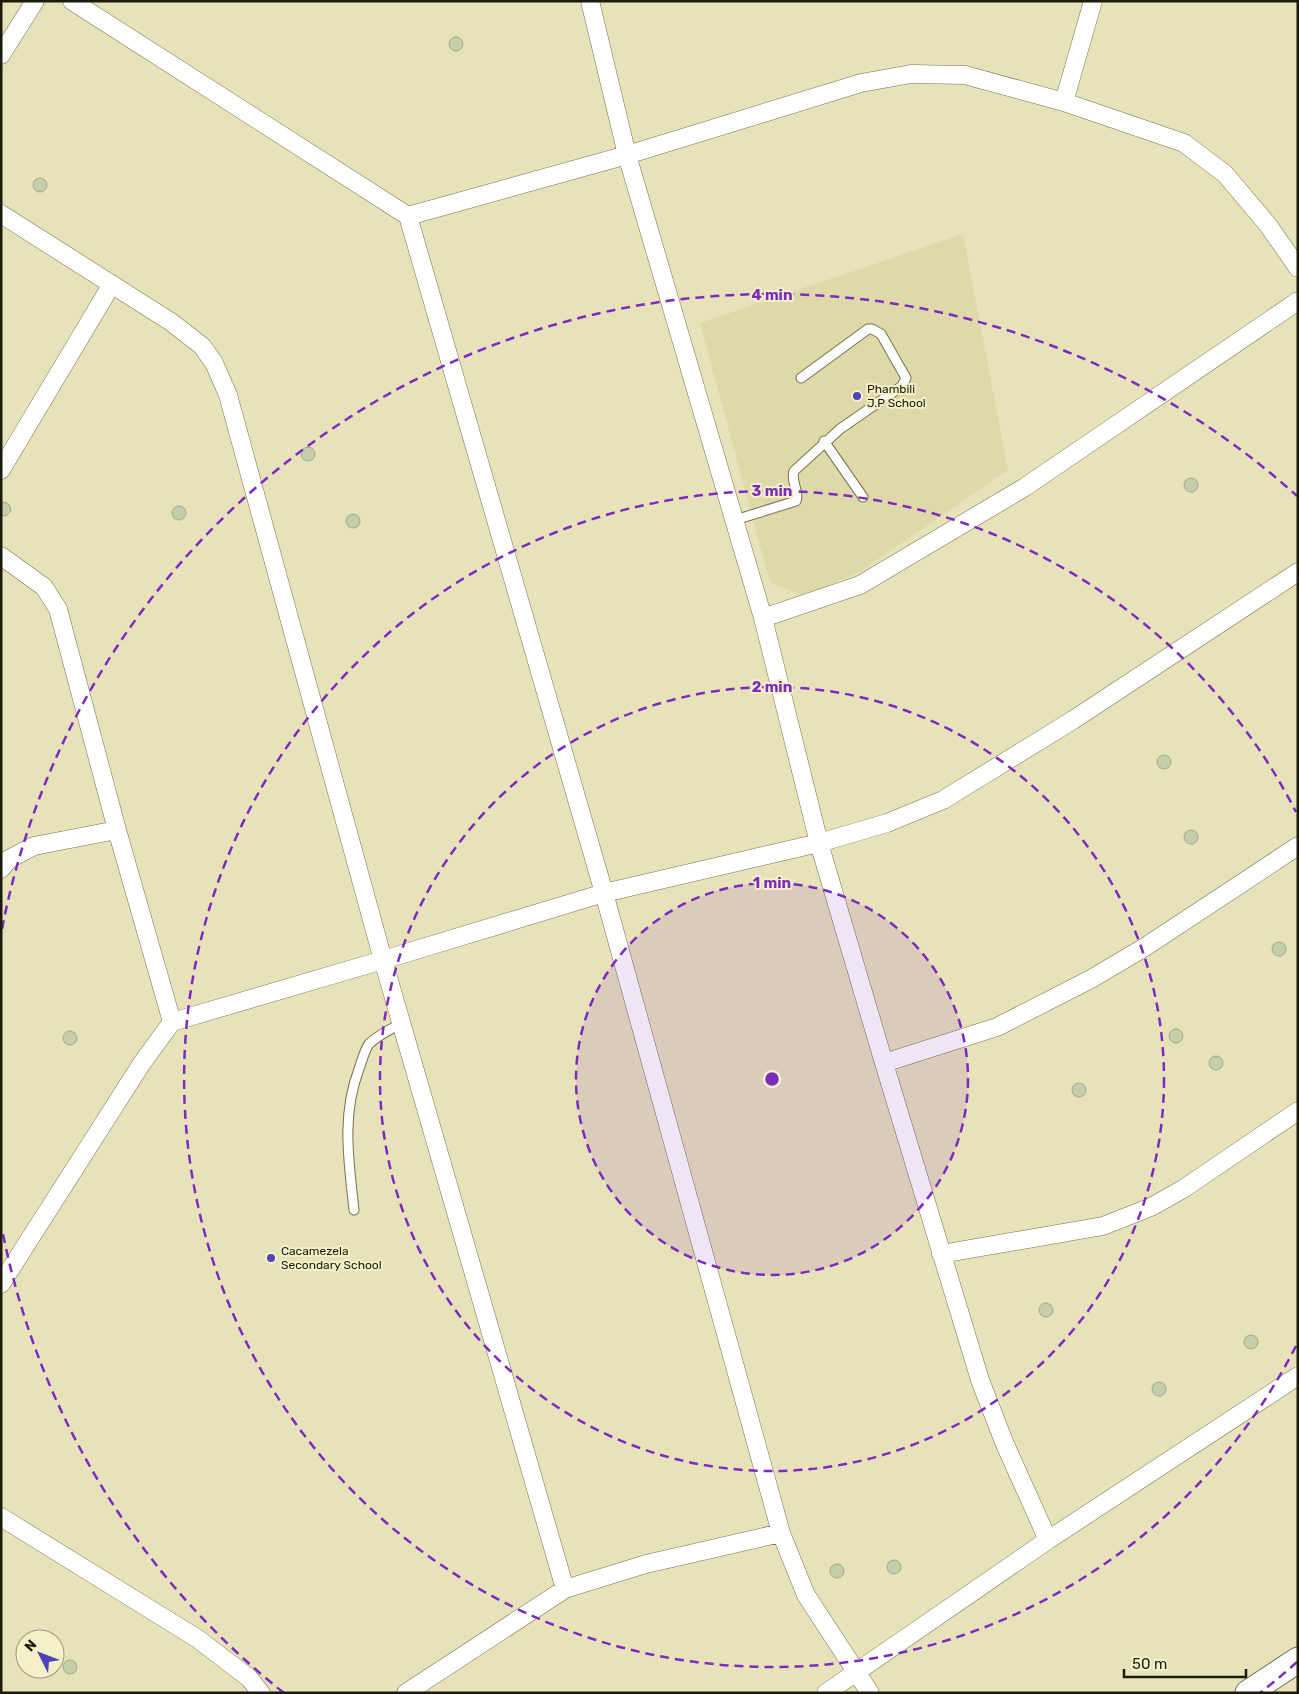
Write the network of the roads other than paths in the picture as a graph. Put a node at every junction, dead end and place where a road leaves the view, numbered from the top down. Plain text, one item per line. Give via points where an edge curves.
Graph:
1 (72, 1) edge
2 (590, 1) edge
3 (1093, 1) edge
4 (28, 3) edge
5 (1, 55) edge
6 (1064, 102) junction
7 (627, 155) junction
8 (1, 214) edge
9 (408, 216) junction
10 (1298, 268) edge
11 (112, 284) junction
12 (1298, 301) edge
13 (801, 378) dead end
14 (824, 441) junction
15 (1, 470) edge
16 (863, 497) dead end
17 (734, 520) junction
18 (1, 556) edge
19 (1298, 572) edge
20 (763, 618) junction
21 (117, 830) junction
22 (819, 843) junction
23 (1298, 846) edge
24 (1, 869) edge
25 (604, 892) junction
26 (383, 960) junction
27 (172, 1022) junction
28 (402, 1023) junction
29 (884, 1063) junction
30 (1298, 1111) edge
31 (354, 1210) dead end
32 (941, 1254) junction
33 (1, 1284) edge
34 (1298, 1376) edge
35 (1, 1517) edge
36 (781, 1533) junction
37 (1048, 1540) junction
38 (565, 1590) junction
39 (1298, 1660) edge
40 (856, 1672) junction
41 (261, 1693) edge
42 (406, 1693) edge
43 (826, 1693) edge
44 (870, 1693) edge
45 (1248, 1693) edge

1 - 9 street
2 - 7 street
3 - 6 street
4 - 5 street
6 - 7 street via 965,75 911,74 862,83
6 - 10 street via 1184,143 1225,174 1268,225
7 - 9 street
7 - 17 street
8 - 11 street
9 - 25 street
11 - 15 street
11 - 26 street via 202,346 214,363 228,395
12 - 20 street via 1025,487 860,585
13 - 14 lane via 872,329 881,334 906,378 902,386
14 - 16 lane
14 - 17 lane via 793,474 796,501
17 - 20 street
18 - 21 street via 44,587 58,609
19 - 22 street via 1073,720 943,800 887,823
20 - 22 street
21 - 24 street via 34,846 9,859
21 - 27 street
22 - 25 street
22 - 29 street
23 - 29 street via 1145,947 1091,978 997,1027
25 - 26 street
25 - 36 street
26 - 27 street
26 - 28 street
27 - 33 street via 142,1063
28 - 31 lane via 369,1045 354,1080 347,1130
28 - 38 street
29 - 32 street
30 - 32 street via 1183,1189 1119,1220 1103,1226
32 - 37 street via 980,1380
34 - 37 street
35 - 41 street via 198,1639 250,1678
36 - 38 street via 646,1564
36 - 40 street via 806,1595
37 - 40 street
38 - 42 street
39 - 45 street
40 - 43 street
40 - 44 street

